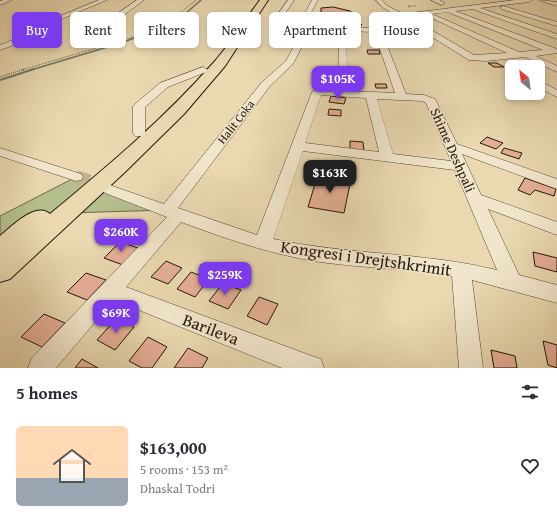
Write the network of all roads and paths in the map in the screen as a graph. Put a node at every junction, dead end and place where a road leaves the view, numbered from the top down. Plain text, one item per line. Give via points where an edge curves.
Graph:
1 (9, 0) edge
2 (104, 0) edge
3 (140, 0) edge
4 (196, 0) edge
5 (257, 0) edge
6 (264, 0) edge
7 (379, 0) edge
8 (543, 0) edge
9 (431, 2) edge
10 (449, 2) dead end
11 (0, 3) edge
12 (291, 3) edge
13 (311, 3) edge
14 (529, 3) edge
15 (557, 4) edge
16 (494, 5) junction
17 (474, 8) junction
18 (449, 11) junction
19 (124, 12) edge
20 (395, 12) edge
21 (433, 12) edge
22 (433, 16) edge
23 (557, 24) edge
24 (369, 30) edge
25 (433, 35) edge
26 (557, 36) edge
27 (0, 48) edge
28 (297, 48) edge
29 (383, 48) edge
30 (555, 52) edge
31 (523, 55) junction
32 (494, 57) junction
33 (505, 63) edge
34 (557, 69) edge
35 (203, 70) junction
36 (0, 77) edge
37 (545, 87) edge
38 (343, 93) junction
39 (557, 94) edge
40 (371, 95) junction
41 (402, 97) junction
42 (139, 133) junction
43 (298, 146) junction
44 (451, 146) junction
45 (0, 152) edge
46 (387, 157) junction
47 (459, 166) junction
48 (76, 177) tunnel mouth
49 (557, 184) edge
50 (110, 190) tunnel mouth
51 (475, 198) junction
52 (173, 212) junction
53 (557, 229) edge
54 (263, 243) junction
55 (0, 250) edge
56 (462, 270) junction
57 (0, 271) edge
58 (512, 281) junction
59 (111, 290) junction
60 (557, 294) edge
61 (40, 368) edge
62 (312, 368) edge
63 (471, 368) edge

1 - 11 street
2 - 27 street via 38,27 31,36
3 - 19 street
4 - 36 path via 170,21 130,38
5 - 35 highway
6 - 57 highway via 220,63 178,110 118,168
7 - 20 street
8 - 15 street
9 - 10 street
12 - 13 street via 279,17 306,17
14 - 16 street
16 - 17 street
16 - 23 street
17 - 18 street
17 - 26 street
18 - 21 street
18 - 30 street
22 - 31 street
24 - 38 street via 342,29
25 - 32 street via 469,57
28 - 52 street, Halit Coka via 290,62 266,84
29 - 41 street
30 - 31 street
31 - 32 street
31 - 34 street
32 - 33 street
35 - 42 highway
35 - 42 street via 164,85 139,106
37 - 39 street
38 - 40 street, Shime Deshpali
38 - 43 street, Shime Deshpali via 317,92
40 - 41 street, Shime Deshpali
40 - 46 street
41 - 44 street, Shime Deshpali via 424,98 431,101
42 - 55 highway via 80,186
43 - 46 street
43 - 54 street
44 - 47 street, Shime Deshpali
44 - 49 street
45 - 48 street
46 - 47 street
47 - 51 street, Shime Deshpali
50 - 52 street, Kongresi i Drejtshkrimit
51 - 53 street
51 - 58 street, Shime Deshpali
52 - 54 street, Kongresi i Drejtshkrimit
52 - 59 street, Halit Coka
54 - 56 street, Kongresi i Drejtshkrimit via 341,257
56 - 58 street, Kongresi i Drejtshkrimit
56 - 63 street
58 - 60 street, Kongresi i Drejtshkrimit
59 - 61 street, Halit Coka
59 - 62 street, Barileva

